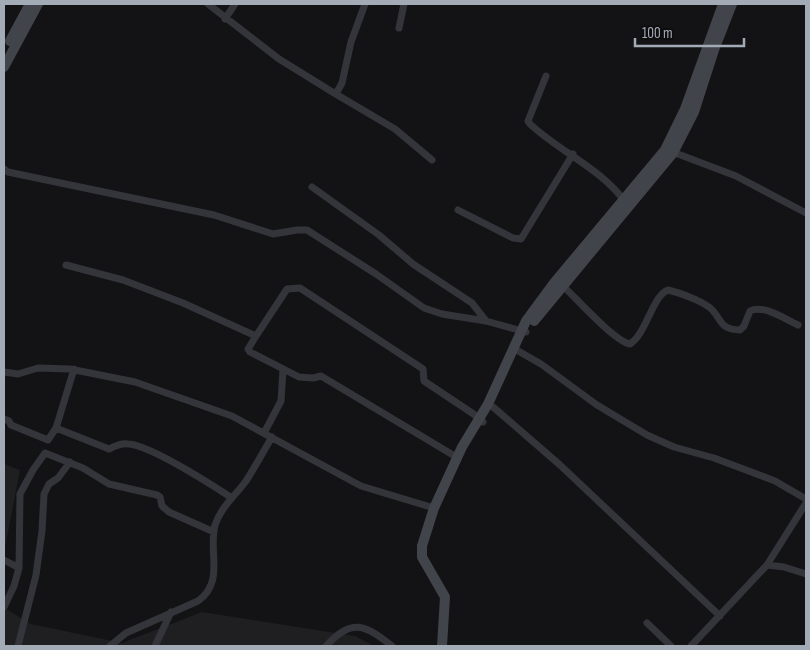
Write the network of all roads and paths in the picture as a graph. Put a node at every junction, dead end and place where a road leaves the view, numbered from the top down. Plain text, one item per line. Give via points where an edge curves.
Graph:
1 (30, 4) edge
2 (38, 4) edge
3 (208, 4) edge
4 (235, 4) edge
5 (365, 4) edge
6 (404, 4) edge
7 (723, 4) edge
8 (732, 4) edge
9 (224, 19) junction
10 (399, 28) dead end
11 (4, 53) edge
12 (4, 66) edge
13 (546, 76) dead end
14 (334, 93) junction
15 (693, 102) junction
16 (669, 151) junction
17 (573, 154) junction
18 (432, 160) dead end
19 (4, 169) edge
20 (312, 187) dead end
21 (626, 203) junction
22 (458, 210) dead end
23 (806, 213) edge
24 (66, 265) dead end
25 (562, 286) junction
26 (486, 321) junction
27 (798, 325) dead end
28 (523, 332) junction
29 (256, 336) junction
30 (515, 349) junction
31 (74, 369) junction
32 (283, 369) junction
33 (4, 372) edge
34 (493, 406) junction
35 (4, 419) edge
36 (481, 421) junction
37 (56, 428) junction
38 (264, 433) junction
39 (272, 437) junction
40 (460, 456) junction
41 (70, 462) junction
42 (232, 498) junction
43 (806, 499) edge
44 (806, 503) edge
45 (434, 508) junction
46 (214, 532) junction
47 (4, 560) edge
48 (767, 565) junction
49 (19, 568) junction
50 (806, 574) edge
51 (4, 607) edge
52 (171, 612) junction
53 (720, 616) junction
54 (647, 623) dead end
55 (18, 646) edge
56 (110, 646) edge
57 (155, 646) edge
58 (326, 646) edge
59 (392, 646) edge
60 (442, 646) edge
61 (671, 646) edge
62 (691, 646) edge

1 - 11 street
2 - 12 street
3 - 9 street
4 - 9 street
5 - 14 street via 351,42 342,83
6 - 10 street
7 - 15 street
8 - 15 street
9 - 14 street
13 - 17 street via 528,121 554,144
14 - 18 street via 395,129
15 - 16 street
16 - 21 street
16 - 23 street via 736,176
17 - 21 street via 606,179
17 - 22 street via 521,239
19 - 26 street via 214,215 273,234 307,230 424,308
20 - 26 street via 413,264 472,303
21 - 25 street
21 - 28 street via 554,283
24 - 29 street via 123,280
25 - 27 street via 623,343 630,344 635,340 661,295 668,290 706,305 719,323 730,329 740,330 754,309
25 - 28 street
26 - 28 street
28 - 30 street
29 - 32 street via 248,349 250,352
29 - 36 street via 287,289 300,288 423,369 424,380
30 - 34 street
30 - 36 street
30 - 43 street via 647,435 775,481
31 - 33 street via 38,368 18,374
31 - 37 street
31 - 38 street via 135,382 232,416
32 - 38 street via 281,401
32 - 40 street via 305,378 321,376
34 - 36 street
34 - 53 street
35 - 37 street via 48,440
36 - 40 street via 462,447
37 - 42 street via 109,449 129,444 148,451 206,480
38 - 39 street
39 - 42 street
39 - 45 street via 361,486
40 - 45 street
41 - 46 street via 109,484 157,495 164,509
41 - 49 street via 45,453 20,494
41 - 55 street via 44,494 36,575
42 - 46 street via 219,515
44 - 48 street
45 - 60 street via 422,546 422,557 445,597
46 - 52 street via 212,585 198,601
47 - 49 street
48 - 50 street
48 - 53 street
49 - 51 street
52 - 56 street via 126,633
52 - 57 street
53 - 62 street
54 - 61 street
58 - 59 street via 346,628 359,626

